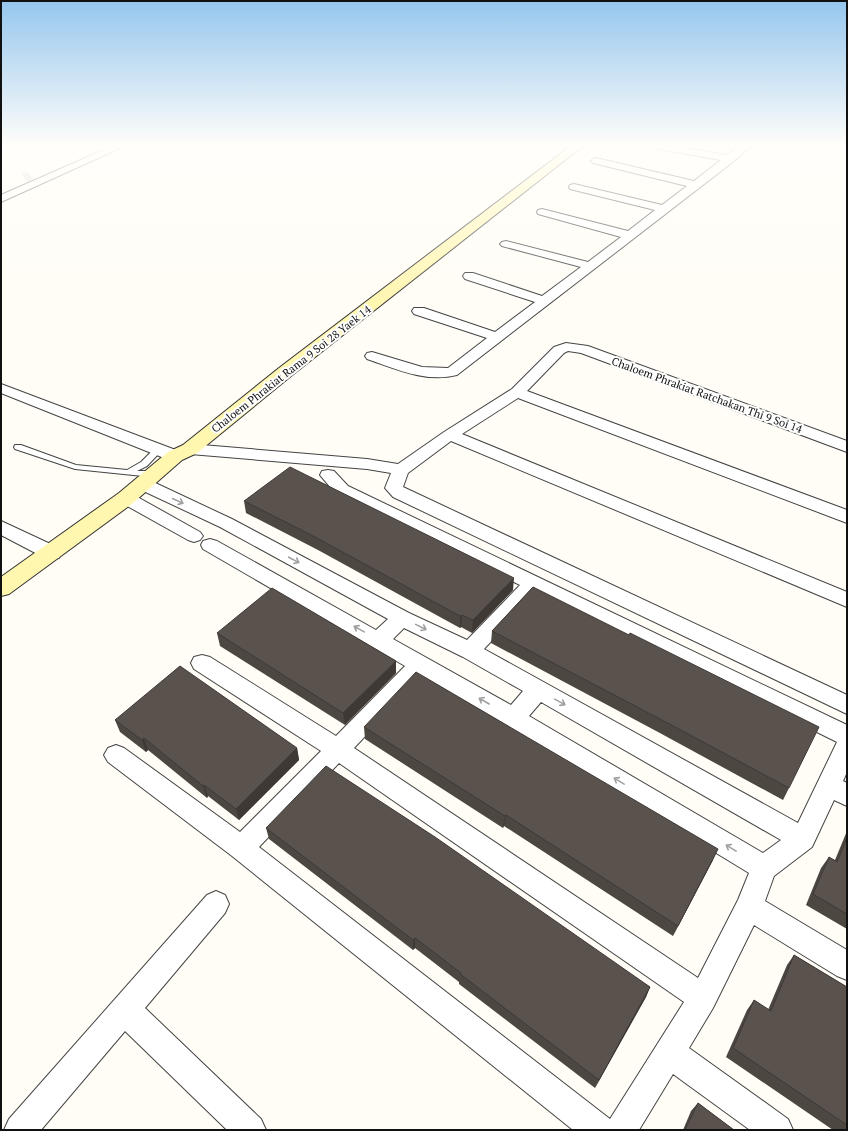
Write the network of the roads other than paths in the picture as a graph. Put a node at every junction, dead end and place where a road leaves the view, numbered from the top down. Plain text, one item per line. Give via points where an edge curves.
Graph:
1 (511, 198) edge
2 (618, 198) edge
3 (679, 198) edge
4 (663, 209) junction
5 (542, 212) dead end
6 (628, 235) junction
7 (506, 244) dead end
8 (590, 266) junction
9 (470, 276) dead end
10 (544, 301) junction
11 (418, 311) dead end
12 (497, 337) junction
13 (372, 356) dead end
14 (1, 388) edge
15 (517, 392) junction
16 (450, 435) junction
17 (18, 447) dead end
18 (847, 447) edge
19 (159, 449) junction
20 (183, 453) junction
21 (401, 470) junction
22 (328, 475) dead end
23 (143, 476) junction
24 (126, 498) junction
25 (847, 517) edge
26 (1, 527) edge
27 (52, 554) junction
28 (533, 583) junction
29 (1, 588) edge
30 (847, 600) edge
31 (402, 618) junction
32 (379, 640) junction
33 (470, 651) junction
34 (202, 663) dead end
35 (421, 664) junction
36 (538, 689) junction
37 (847, 705) edge
38 (514, 718) junction
39 (847, 736) edge
40 (847, 744) edge
41 (337, 749) junction
42 (116, 755) dead end
43 (838, 790) edge
44 (803, 839) junction
45 (241, 848) junction
46 (764, 868) junction
47 (216, 904) dead end
48 (749, 907) junction
49 (847, 966) edge
50 (703, 998) junction
51 (124, 1009) junction
52 (670, 1053) junction
53 (20, 1130) edge
54 (250, 1130) edge
55 (598, 1130) edge
56 (621, 1130) edge
57 (777, 1130) edge

1 - 20 street, Chaloem Phrakiat Rama 9 Soi 28 Yaek 14
2 - 4 street
3 - 4 street
4 - 6 street
5 - 6 street
6 - 8 street
7 - 8 street
8 - 10 street
9 - 10 street
10 - 12 street
11 - 12 street
12 - 13 street via 452,372 423,373
14 - 19 street
15 - 16 street
15 - 18 street, Chaloem Phrakiat Ratchakan Thi 9 Soi 14 via 559,350 566,347 583,349
15 - 25 street
16 - 21 street
16 - 30 street
17 - 23 lane via 75,467
19 - 20 street
19 - 23 lane via 144,464
20 - 21 street via 367,464
20 - 23 street, Chaloem Phrakiat Rama 9 Soi 28 Yaek 14
21 - 37 street via 394,488 399,493
22 - 28 street via 342,490
23 - 24 street, Chaloem Phrakiat Rama 9 Soi 28 Yaek 14
23 -> 31 street
24 - 27 street, Chaloem Phrakiat Rama 9 Soi 28 Yaek 14
32 -> 24 street
26 - 27 street
27 - 29 street, Chaloem Phrakiat Rama 9 Soi 28 Yaek 14
28 - 33 street
28 - 39 street
31 - 32 street
31 -> 33 street
32 - 35 street
33 - 36 street
34 - 41 street
38 -> 35 street
35 - 41 street
36 - 38 street
36 -> 44 street
46 -> 38 street
40 - 43 street
41 - 45 street
41 - 50 street
42 - 45 street
43 - 44 street
44 - 46 street
45 - 55 street
46 - 48 street
47 - 51 street
48 - 49 street
48 - 50 street
50 - 52 street
51 - 53 street
51 - 54 street
52 - 56 street
52 - 57 street

